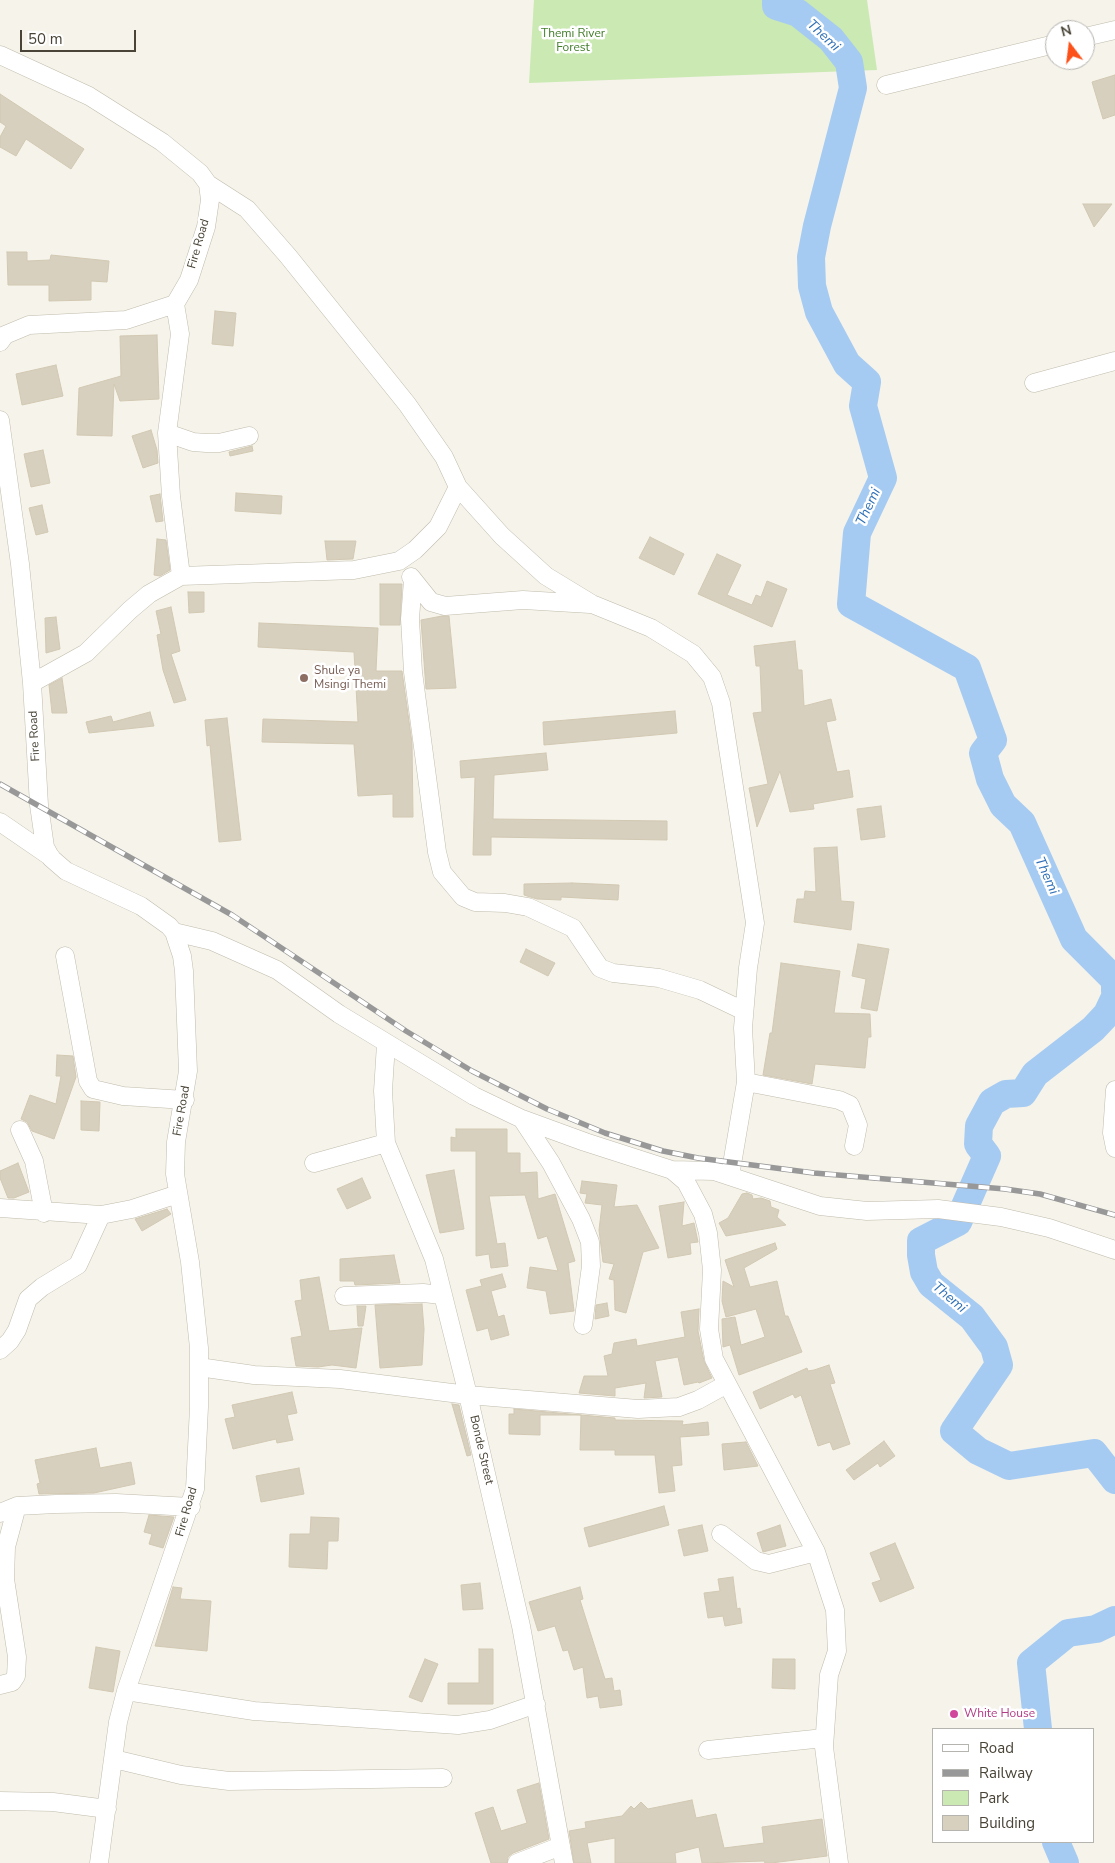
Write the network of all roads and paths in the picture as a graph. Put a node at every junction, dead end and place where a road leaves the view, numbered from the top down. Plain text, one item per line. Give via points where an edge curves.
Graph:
1 (1115, 30) edge
2 (1095, 35) edge
3 (1045, 46) edge
4 (0, 55) edge
5 (886, 85) dead end
6 (208, 184) junction
7 (175, 304) junction
8 (0, 342) edge
9 (1115, 360) edge
10 (1034, 383) dead end
11 (0, 420) edge
12 (167, 433) junction
13 (249, 436) dead end
14 (458, 487) junction
15 (399, 560) junction
16 (181, 576) junction
17 (413, 580) junction
18 (592, 604) junction
19 (32, 683) junction
20 (0, 822) edge
21 (51, 858) junction
22 (174, 932) junction
23 (65, 956) dead end
24 (744, 1011) junction
25 (386, 1044) junction
26 (746, 1082) junction
27 (1115, 1090) edge
28 (185, 1100) junction
29 (522, 1118) junction
30 (20, 1130) dead end
31 (386, 1143) junction
32 (854, 1146) dead end
33 (1115, 1148) edge
34 (314, 1163) dead end
35 (672, 1170) junction
36 (730, 1176) junction
37 (178, 1194) junction
38 (0, 1208) edge
39 (44, 1213) junction
40 (101, 1215) junction
41 (1115, 1250) edge
42 (442, 1295) junction
43 (344, 1296) dead end
44 (583, 1325) dead end
45 (0, 1350) edge
46 (199, 1366) junction
47 (727, 1384) junction
48 (468, 1395) junction
49 (17, 1506) junction
50 (191, 1507) junction
51 (0, 1513) edge
52 (721, 1534) dead end
53 (816, 1552) junction
54 (0, 1685) edge
55 (126, 1692) junction
56 (536, 1704) junction
57 (824, 1738) junction
58 (708, 1750) dead end
59 (114, 1759) junction
60 (443, 1778) dead end
61 (0, 1801) edge
62 (107, 1809) junction
63 (562, 1855) edge
64 (99, 1863) edge
65 (517, 1863) edge
66 (839, 1863) edge

1 - 2 street
3 - 5 street
4 - 6 street via 113,109 177,153
6 - 7 street, Fire Road via 210,200 206,227 189,280
6 - 14 street via 247,210 300,272 407,404 444,457
7 - 8 street via 126,320 29,325 6,335
7 - 12 street via 180,334
9 - 10 street
11 - 19 street, Fire Road via 15,520
12 - 13 street via 206,443
12 - 16 street
14 - 15 street via 438,527 415,550
14 - 18 street via 502,536 546,576
15 - 16 street via 354,570
15 - 17 street
16 - 19 street via 149,594 86,653
17 - 18 street via 431,602 445,606 522,600
17 - 24 street via 410,619 413,672 442,872 463,897 475,902 505,902 528,907 573,928 600,968 613,974 667,980 700,990
18 - 24 street via 658,632 693,654 712,676 722,703 755,923
19 - 21 street, Fire Road via 39,805 45,846
20 - 21 street
21 - 22 street, Fire Road via 82,880 141,906
22 - 25 street via 212,941 277,970
22 - 28 street, Fire Road via 184,971 188,1071
23 - 28 street via 88,1081 93,1089 123,1096
24 - 26 street
25 - 29 street via 474,1096
25 - 31 street, Bonde Street via 383,1091
26 - 32 street via 839,1100 850,1105 858,1125
26 - 36 street
27 - 33 street via 1112,1133
28 - 37 street, Fire Road via 174,1157
29 - 35 street
29 - 44 street via 551,1163 590,1242 590,1273
30 - 39 street via 34,1161
31 - 34 street
31 - 42 street, Bonde Street via 428,1241
35 - 36 street via 695,1169
35 - 47 street via 686,1182 708,1233 712,1270 711,1344 714,1360
36 - 41 street via 820,1206 866,1211 938,1209 1001,1217 1049,1228
37 - 40 street
37 - 46 street, Fire Road via 193,1287
38 - 39 street
39 - 40 street
40 - 45 street via 78,1266 28,1300 17,1330
42 - 43 street via 423,1292
42 - 48 street, Bonde Street
46 - 48 street via 254,1375 340,1379
46 - 50 street, Fire Road via 196,1480
47 - 48 street via 698,1400 663,1408 575,1405
47 - 53 street
48 - 56 street, Bonde Street via 508,1564
49 - 50 street via 116,1503
49 - 51 street
49 - 54 street via 6,1548 16,1676 12,1682
50 - 55 street, Fire Road
52 - 53 street via 756,1561 769,1564
53 - 57 street via 830,1590 837,1629 837,1651 829,1675 825,1707
55 - 56 street via 254,1711 458,1725 490,1720
55 - 59 street, Fire Road via 118,1722
56 - 63 street, Bonde Street
57 - 58 street
57 - 66 street via 825,1770
59 - 60 street via 180,1775 229,1781
59 - 62 street, Fire Road
61 - 62 street via 53,1802
62 - 64 street, Fire Road
63 - 65 street

